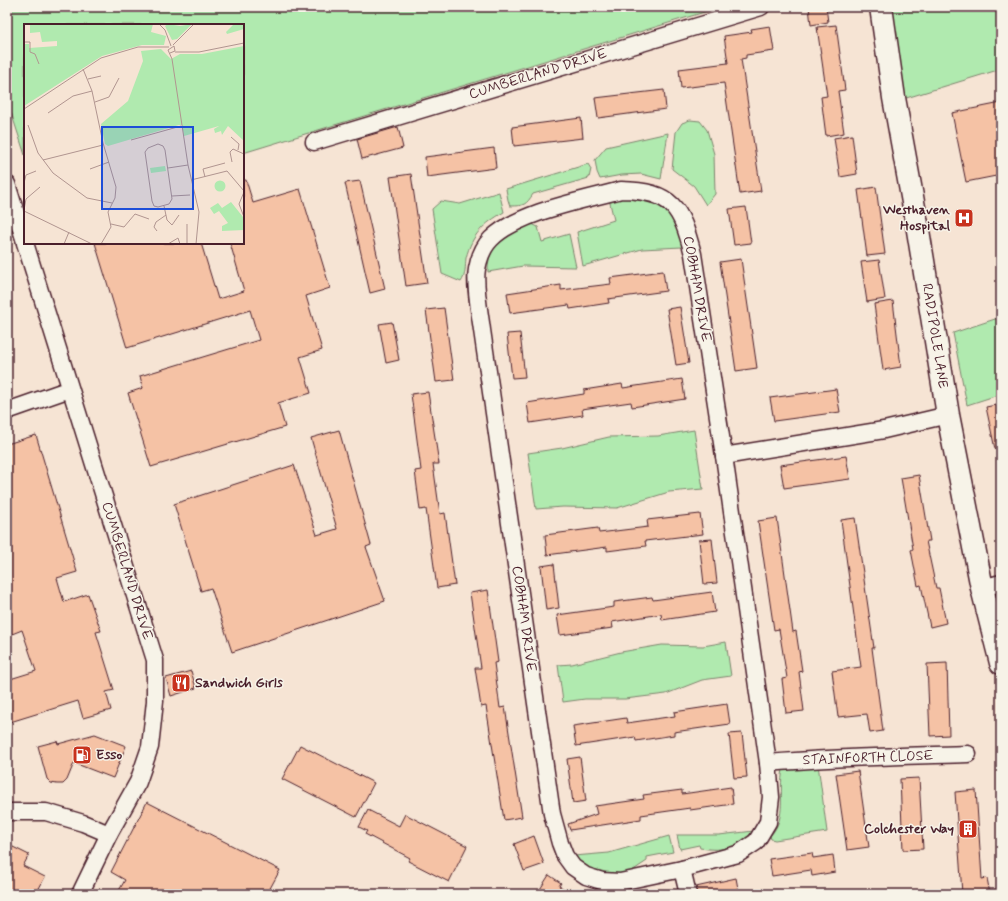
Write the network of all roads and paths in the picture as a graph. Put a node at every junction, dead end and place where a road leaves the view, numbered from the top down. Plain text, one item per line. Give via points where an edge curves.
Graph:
1 (761, 7) edge
2 (881, 7) edge
3 (314, 142) dead end
4 (7, 184) edge
5 (9, 201) edge
6 (24, 239) edge
7 (26, 244) edge
8 (70, 389) junction
9 (7, 411) edge
10 (948, 415) junction
11 (724, 456) junction
12 (991, 585) edge
13 (1001, 663) edge
14 (968, 754) dead end
15 (768, 763) junction
16 (7, 812) edge
17 (109, 834) junction
18 (682, 869) junction
19 (80, 894) edge
20 (688, 894) edge

1 - 3 street, CUMBERLAND DRIVE
2 - 10 main road, RADIPOLE LANE
4 - 5 street, CUMBERLAND DRIVE
5 - 6 street, CUMBERLAND DRIVE
7 - 8 street, CUMBERLAND DRIVE
8 - 9 street
8 - 17 street, CUMBERLAND DRIVE via 155,660 155,701 150,747 138,782
10 - 11 street via 884,430
10 - 12 main road, RADIPOLE LANE
11 - 15 street, COBHAM DRIVE
11 - 18 street, COBHAM DRIVE via 693,254 687,229 675,207 658,195 641,190 621,190 528,216 507,226 491,239 481,254 477,270 482,330 552,814 560,843 573,867 586,876 602,881 620,882
12 - 13 main road, RADIPOLE LANE
14 - 15 street, STAINFORTH CLOSE via 862,756
15 - 18 street, COBHAM DRIVE via 771,797 768,822 756,842 738,854
16 - 17 street via 46,812
17 - 19 street, CUMBERLAND DRIVE
18 - 20 street

